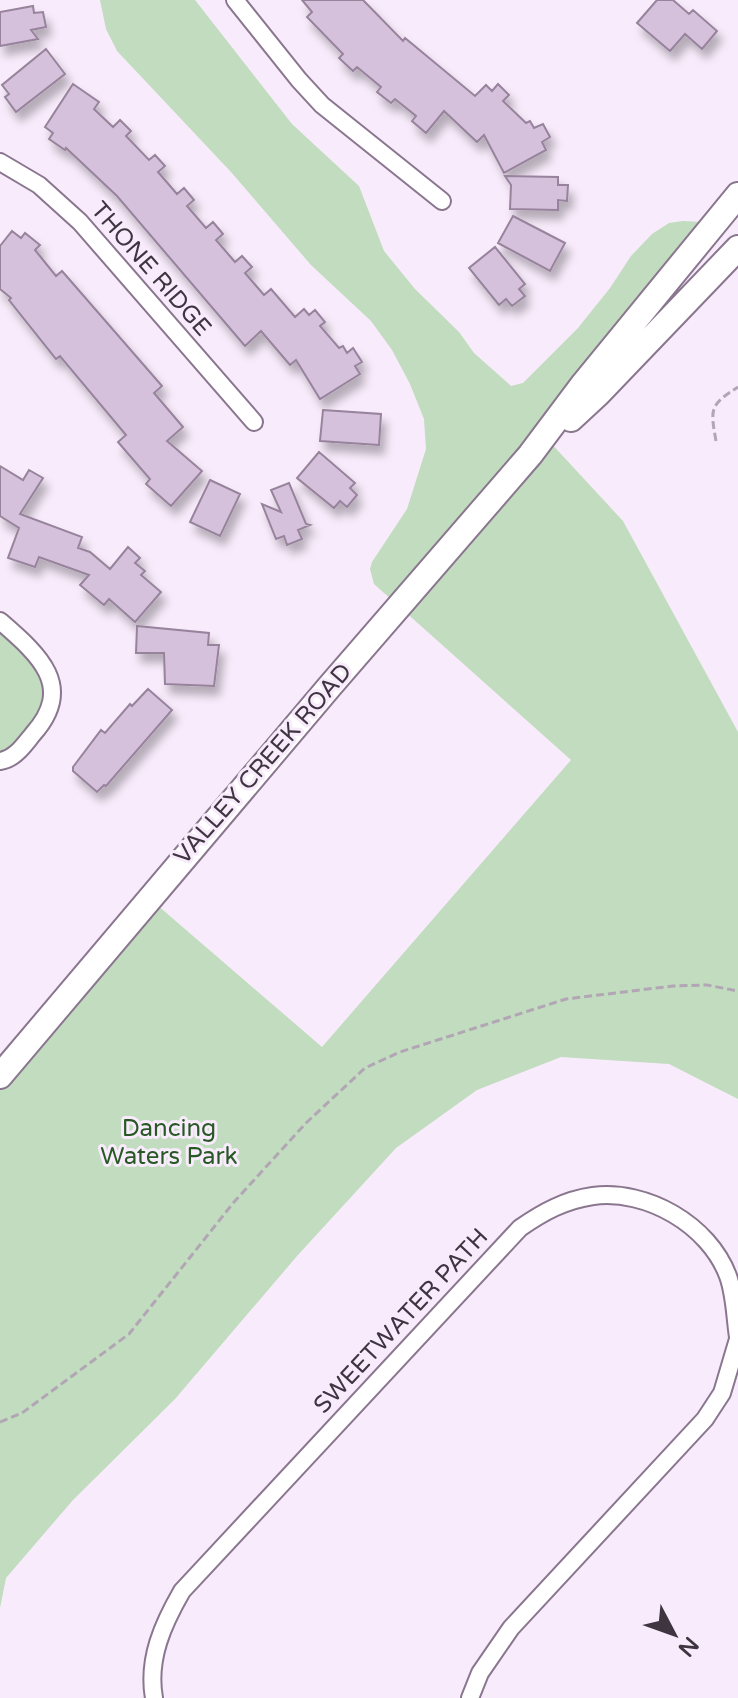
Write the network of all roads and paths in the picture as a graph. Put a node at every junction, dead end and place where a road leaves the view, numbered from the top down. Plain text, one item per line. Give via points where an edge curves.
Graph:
1 (235, 0) edge
2 (0, 162) edge
3 (738, 195) edge
4 (442, 201) dead end
5 (738, 248) edge
6 (738, 387) edge
7 (254, 422) dead end
8 (716, 441) dead end
9 (530, 455) junction
10 (0, 621) edge
11 (0, 761) edge
12 (738, 991) edge
13 (0, 1076) edge
14 (738, 1338) edge
15 (0, 1422) edge
16 (154, 1698) edge
17 (470, 1698) edge

1 - 4 street via 322,105
2 - 7 street, THONE RIDGE via 46,191 80,222
3 - 9 main road, VALLEY CREEK ROAD
5 - 9 main road, VALLEY CREEK ROAD via 598,394
6 - 8 path via 713,408
9 - 13 main road, VALLEY CREEK ROAD
10 - 11 street via 40,659 53,698 45,721 15,755
12 - 15 path via 673,986 566,999 365,1068 234,1202 129,1334 22,1413
14 - 16 street, SWEETWATER PATH via 728,1277 691,1225 659,1207 627,1198 597,1196 543,1211 520,1228 182,1591 165,1620 154,1657
14 - 17 street, SWEETWATER PATH via 722,1393 705,1419 511,1628 480,1673

